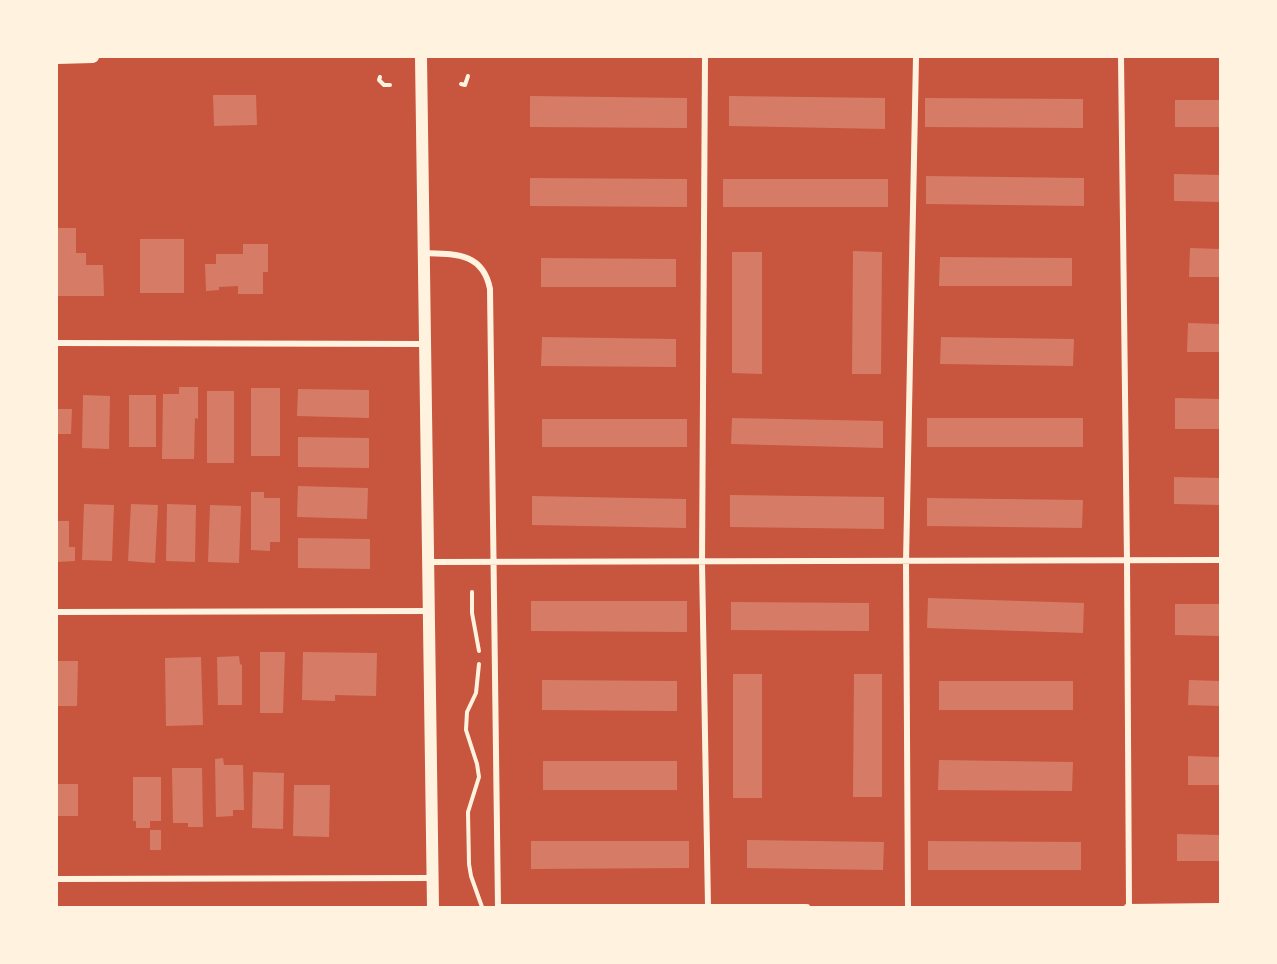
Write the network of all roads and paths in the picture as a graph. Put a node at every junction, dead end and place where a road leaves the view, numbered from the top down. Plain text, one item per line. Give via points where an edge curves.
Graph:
1 (93, 57) edge
2 (421, 57) edge
3 (705, 57) edge
4 (916, 57) edge
5 (1121, 57) edge
6 (57, 58) edge
7 (468, 76) dead end
8 (380, 77) dead end
9 (462, 84) dead end
10 (390, 85) dead end
11 (425, 253) junction
12 (57, 343) edge
13 (426, 344) junction
14 (1220, 560) edge
15 (1127, 561) junction
16 (428, 562) junction
17 (493, 562) junction
18 (906, 562) junction
19 (702, 563) junction
20 (472, 592) dead end
21 (429, 611) junction
22 (57, 612) edge
23 (433, 878) junction
24 (57, 879) edge
25 (708, 906) edge
26 (1220, 906) edge
27 (433, 907) edge
28 (482, 907) edge
29 (498, 907) edge
30 (807, 907) edge
31 (908, 907) edge
32 (1128, 907) edge

1 - 6 main road
2 - 11 main road
3 - 19 street
4 - 18 street
5 - 15 street
7 - 9 path
8 - 10 path via 384,86
11 - 13 main road
11 - 17 street via 472,259 481,266 490,289
12 - 13 street
13 - 16 main road
14 - 15 street
15 - 18 street
15 - 32 street
16 - 17 street
16 - 21 main road
17 - 19 street
17 - 29 street
18 - 19 street
18 - 31 street
19 - 25 street
20 - 28 path via 479,662 466,730 479,777 468,812 469,864
21 - 22 street
21 - 23 main road
23 - 24 street
23 - 27 main road
25 - 29 street
25 - 30 street
26 - 32 street

